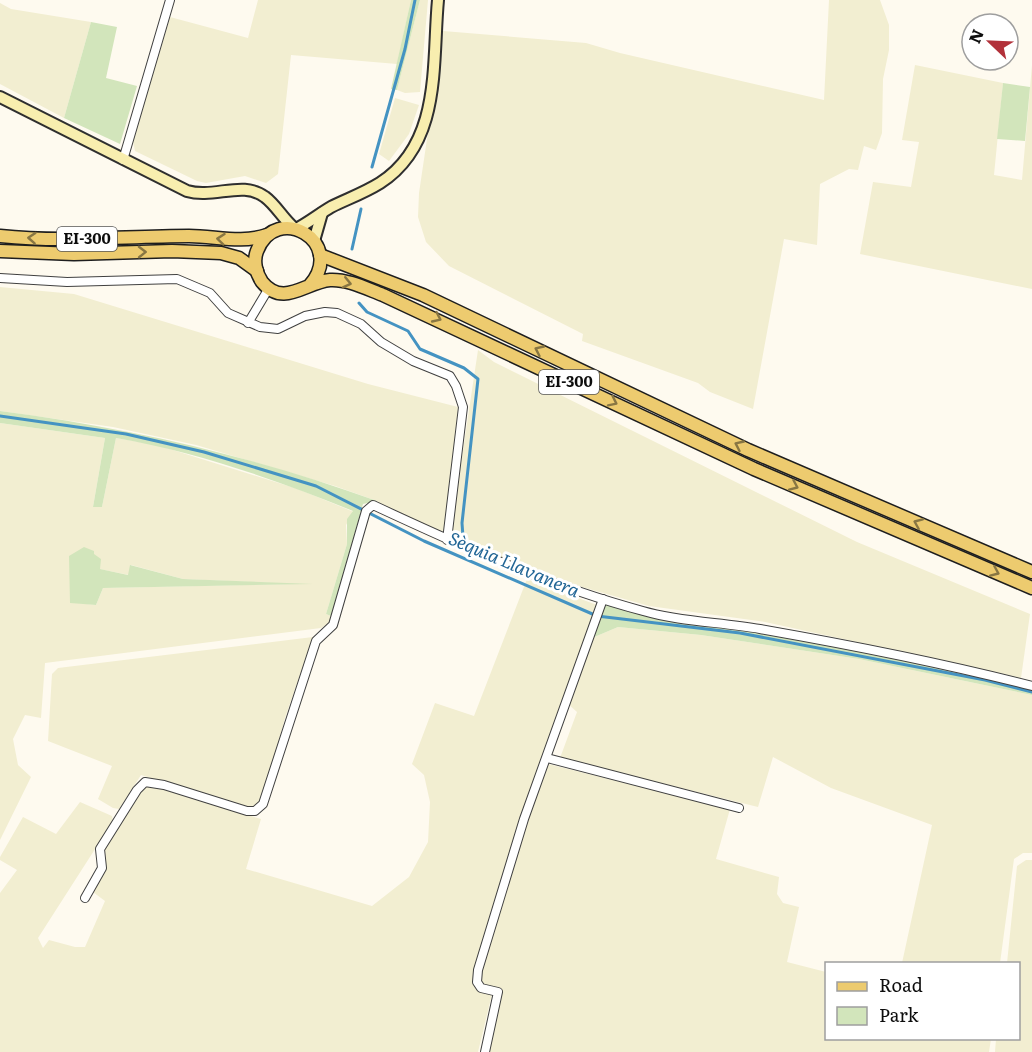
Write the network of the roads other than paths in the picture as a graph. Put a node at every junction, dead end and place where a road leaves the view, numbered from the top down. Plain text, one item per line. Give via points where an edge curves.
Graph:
1 (170, 0) edge
2 (438, 0) edge
3 (0, 97) edge
4 (123, 160) junction
5 (276, 209) junction
6 (322, 213) junction
7 (295, 229) junction
8 (270, 234) junction
9 (0, 236) edge
10 (314, 241) junction
11 (0, 251) edge
12 (321, 255) junction
13 (257, 271) junction
14 (0, 278) edge
15 (310, 285) junction
16 (269, 288) junction
17 (249, 323) junction
18 (447, 540) junction
19 (1032, 572) edge
20 (1032, 588) edge
21 (603, 599) junction
22 (1032, 686) edge
23 (547, 758) junction
24 (739, 808) dead end
25 (85, 898) dead end
26 (484, 1052) edge

1 - 4 street
2 - 6 street via 430,99 415,150 380,183
3 - 4 street
4 - 5 street via 196,193 252,190
5 - 7 street
5 - 8 street
6 - 7 street
6 - 10 street
7 - 8 main road, EI-300
7 - 10 main road
8 -> 9 main road, EI-300 via 242,241 193,236
8 - 13 main road via 255,256
10 - 12 main road
11 -> 13 main road, EI-300 via 211,252 239,258
12 - 15 main road via 320,270
19 -> 12 main road, EI-300 via 748,450 416,292
13 - 16 main road, EI-300
14 - 17 street via 67,282 177,279 210,293 228,313
15 - 16 main road, EI-300 via 291,294
15 -> 20 main road, EI-300 via 339,280 395,299 754,469
16 - 17 street
17 - 18 street via 278,329 305,316 337,313 361,324 412,361 450,376 464,407
18 - 21 street via 551,583
18 - 25 street via 373,505 366,511 333,625 316,641 263,804 255,811 247,811 145,782 100,849 102,868
21 - 22 street via 646,612 759,628
21 - 23 street
23 - 24 street
23 - 26 street via 478,970 481,988 498,992

